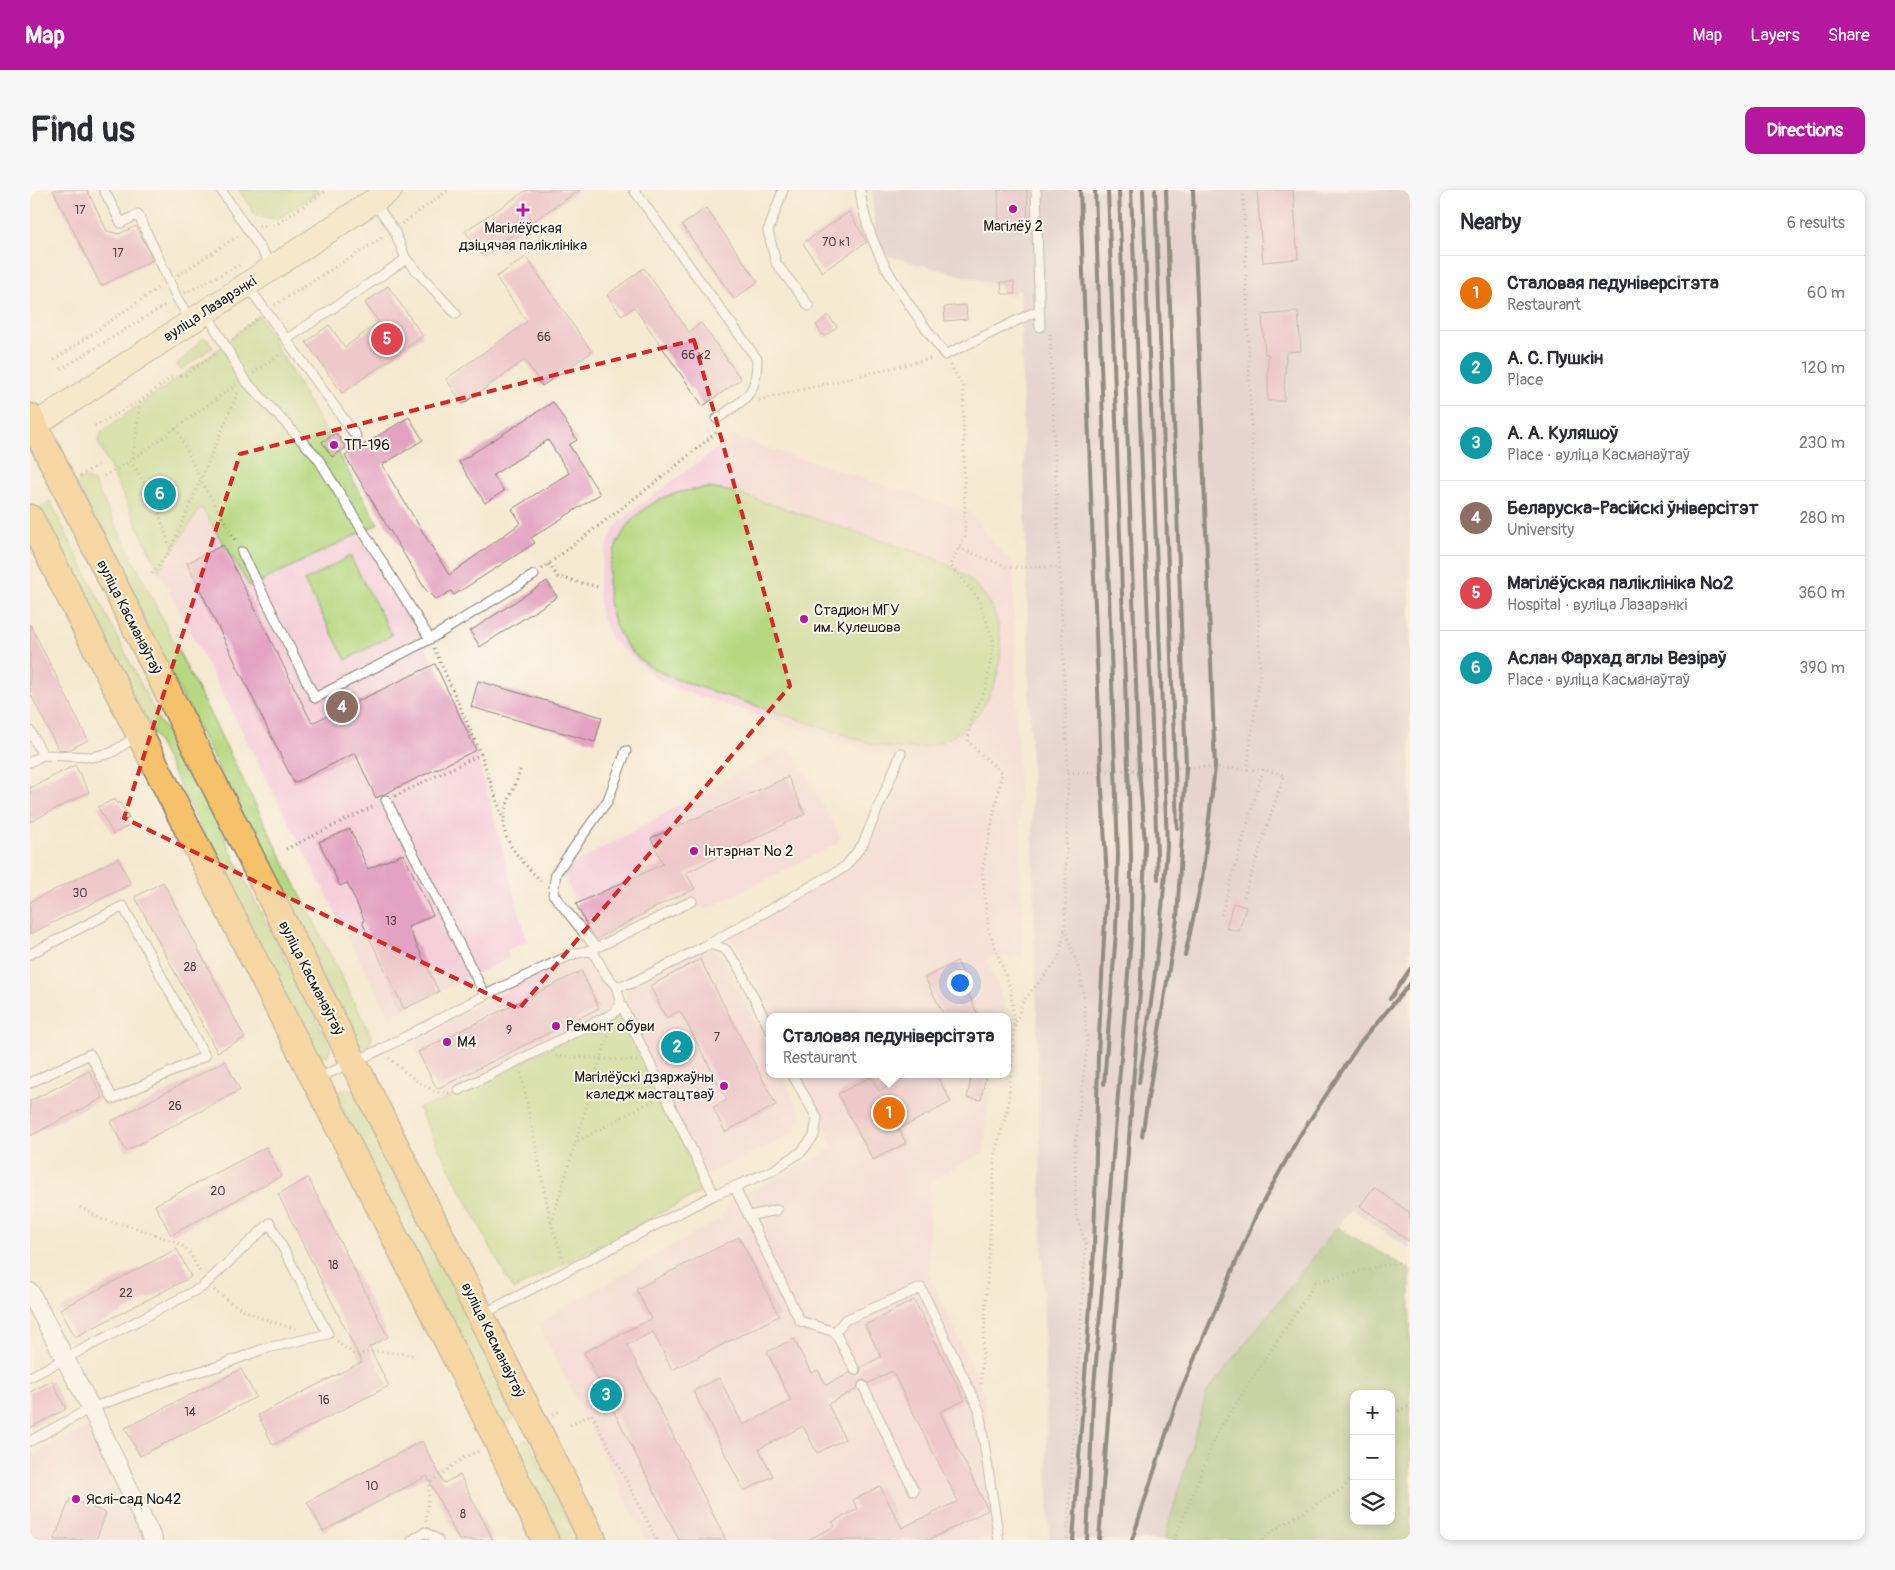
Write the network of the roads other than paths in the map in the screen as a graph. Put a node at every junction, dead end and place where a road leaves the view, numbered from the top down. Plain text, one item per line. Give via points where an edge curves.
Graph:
1 (104, 190) edge
2 (221, 190) edge
3 (634, 190) edge
4 (783, 190) edge
5 (860, 190) edge
6 (1036, 190) edge
7 (382, 196) edge
8 (406, 259) junction
9 (268, 260) junction
10 (247, 285) junction
11 (808, 306) dead end
12 (1039, 310) junction
13 (456, 314) dead end
14 (199, 316) junction
15 (1045, 326) road end
16 (289, 342) junction
17 (717, 418) dead end
18 (32, 424) edge
19 (356, 436) dead end
20 (30, 518) edge
21 (242, 552) road end
22 (534, 575) road end
23 (430, 639) junction
24 (30, 730) edge
25 (141, 733) junction
26 (626, 751) dead end
27 (901, 753) dead end
28 (43, 755) junction
29 (30, 762) edge
30 (386, 800) dead end
31 (692, 901) dead end
32 (709, 944) junction
33 (594, 949) junction
34 (30, 954) edge
35 (616, 986) junction
36 (485, 995) junction
37 (621, 1004) junction
38 (766, 1022) edge
39 (354, 1062) junction
40 (794, 1078) edge
41 (316, 1079) junction
42 (30, 1082) edge
43 (459, 1090) road end
44 (735, 1188) junction
45 (714, 1195) junction
46 (776, 1210) dead end
47 (749, 1216) junction
48 (30, 1292) edge
49 (481, 1315) junction
50 (835, 1332) junction
51 (65, 1359) junction
52 (855, 1370) dead end
53 (30, 1377) edge
54 (862, 1386) dead end
55 (91, 1408) junction
56 (30, 1441) edge
57 (914, 1491) dead end
58 (153, 1540) edge
59 (412, 1540) edge
60 (438, 1540) edge
61 (545, 1540) edge
62 (593, 1540) edge
63 (999, 1540) edge

1 - 14 lane via 121,223 138,214 177,298
2 - 9 lane
3 - 17 lane via 757,359 757,378 751,394
4 - 11 lane via 768,231 776,263
5 - 12 lane via 873,242 895,285 944,355
6 - 12 lane
7 - 8 lane
7 - 9 main road, вуліца Лазарэнкі
8 - 13 lane
8 - 16 lane
9 - 10 main road, вуліца Лазарэнкі
10 - 14 main road, вуліца Лазарэнкі
10 - 16 lane
12 - 15 lane
14 - 18 main road, вуліца Лазарэнкі
14 - 23 lane via 244,379 317,457
16 - 19 lane
18 - 39 main road, вуліца Касманаўтаў
20 - 25 main road
21 - 23 lane via 315,698
22 - 23 lane
24 - 28 lane
25 - 28 lane via 111,753 92,757
25 - 41 main road
26 - 33 lane via 608,800 556,873 553,894
27 - 32 lane via 864,844 845,867
28 - 29 lane
30 - 36 lane
31 - 33 lane
32 - 35 lane via 630,984
32 - 38 lane via 725,949 737,964
33 - 35 lane via 606,975
33 - 36 lane via 573,954
34 - 42 lane via 123,906 205,1056 112,1100 90,1054
35 - 37 lane
36 - 39 lane
37 - 43 lane via 614,1013
37 - 45 lane
39 - 41 lane
39 - 49 main road, вуліца Касманаўтаў
40 - 44 lane via 817,1118 814,1136 801,1152 772,1172
41 - 61 main road
44 - 45 lane
44 - 47 lane
45 - 49 lane
46 - 47 lane
47 - 50 lane via 800,1321
48 - 51 street
49 - 62 main road, вуліца Касманаўтаў
50 - 52 lane
50 - 63 lane via 844,1320 921,1288 979,1410
51 - 53 lane
51 - 55 street
51 - 55 lane via 202,1287 270,1223 328,1334 263,1349
54 - 57 lane
55 - 56 lane
55 - 58 street
59 - 60 lane via 425,1532

